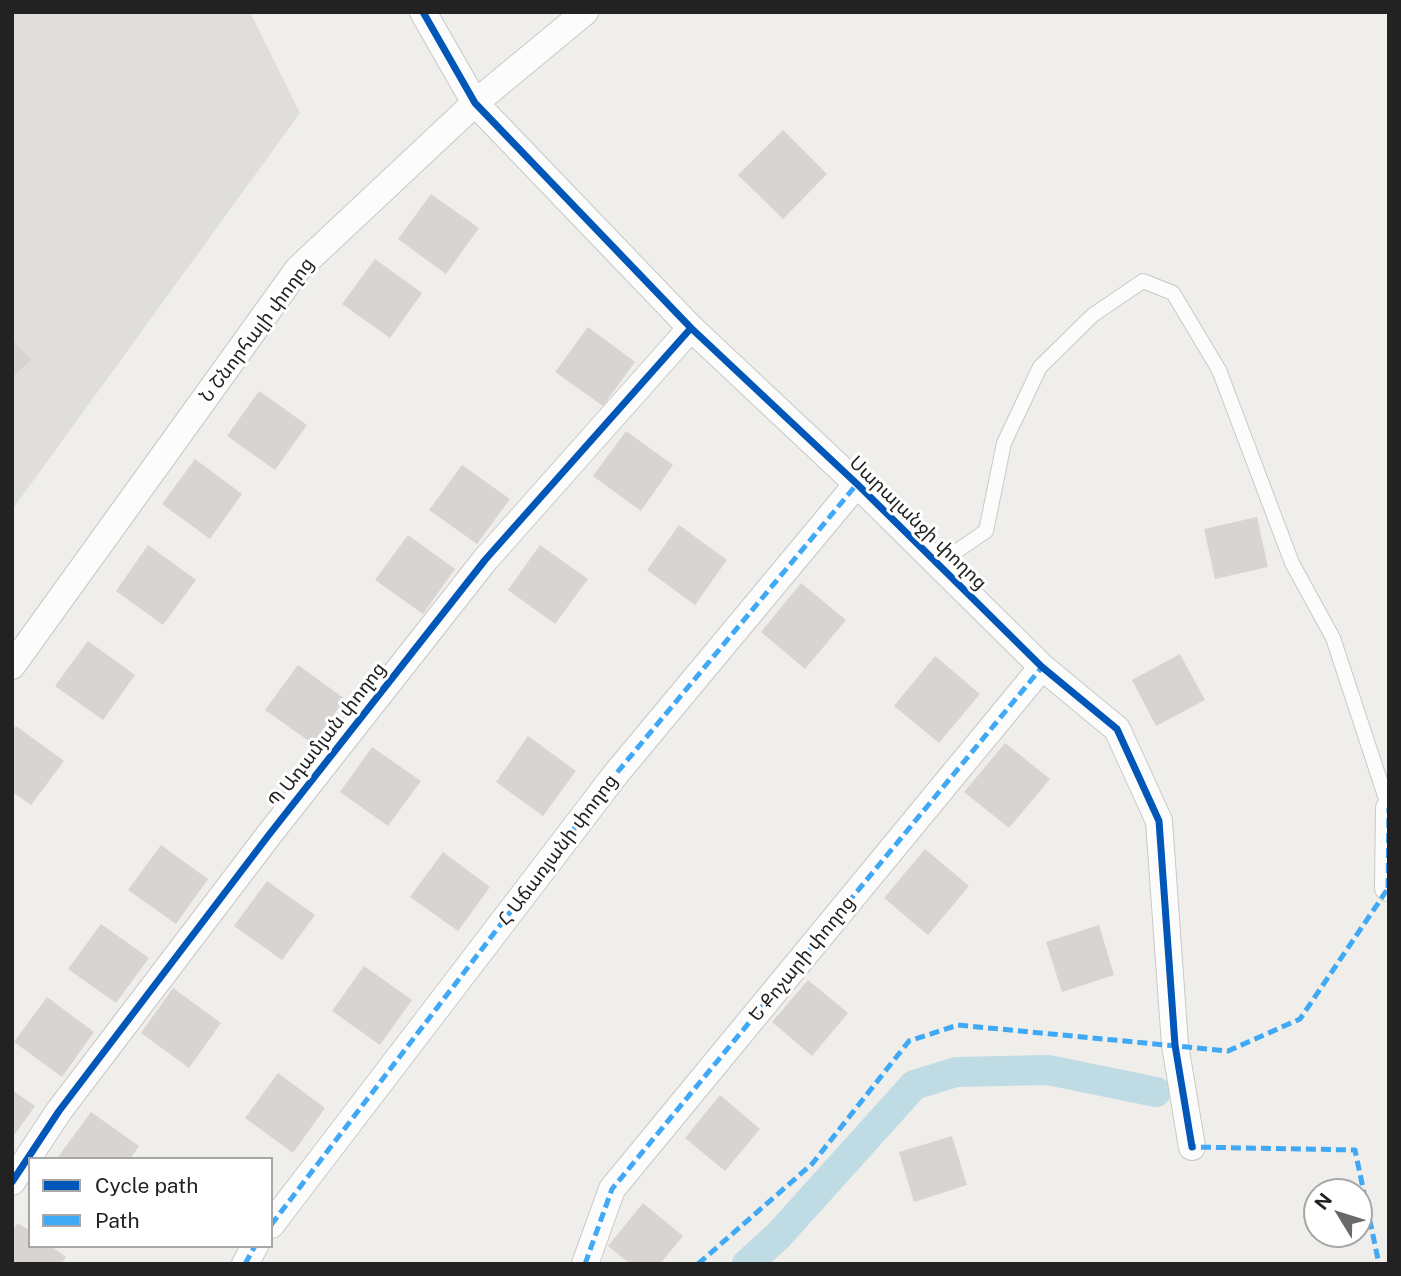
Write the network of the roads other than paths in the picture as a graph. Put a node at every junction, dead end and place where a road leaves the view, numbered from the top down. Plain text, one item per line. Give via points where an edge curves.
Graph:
1 (423, 12) edge
2 (585, 12) edge
3 (475, 103) junction
4 (691, 328) junction
5 (857, 484) junction
6 (938, 564) junction
7 (12, 666) edge
8 (1042, 667) junction
9 (1389, 808) edge
10 (1388, 888) edge
11 (1192, 1147) dead end
12 (29, 1157) edge
13 (28, 1158) edge
14 (12, 1182) edge
15 (273, 1222) edge
16 (254, 1248) edge
17 (245, 1264) edge
18 (585, 1264) edge

1 - 3 street, Սարալանջի փողոց
2 - 3 street, Ն Շնորհալի փողոց
3 - 4 street, Սարալանջի փողոց
3 - 7 street, Ն Շնորհալի փողոց via 298,269
4 - 5 street, Սարալանջի փողոց
4 - 12 street, Պ Ադամյան փողոց via 485,560 268,836
5 - 6 street, Սարալանջի փողոց
5 - 15 street, Հ Աճառյանի փողոց via 615,775
6 - 8 street, Սարալանջի փողոց
6 - 9 lane via 986,531 1004,443 1040,367 1094,315 1143,281 1173,293 1219,370 1292,563 1333,638
8 - 11 street, Սարալանջի փողոց via 1117,729 1159,821 1175,1045
8 - 18 street, Ե Քոչարի փողոց via 612,1189
9 - 10 street
13 - 14 street, Պ Ադամյան փողոց
16 - 17 street

